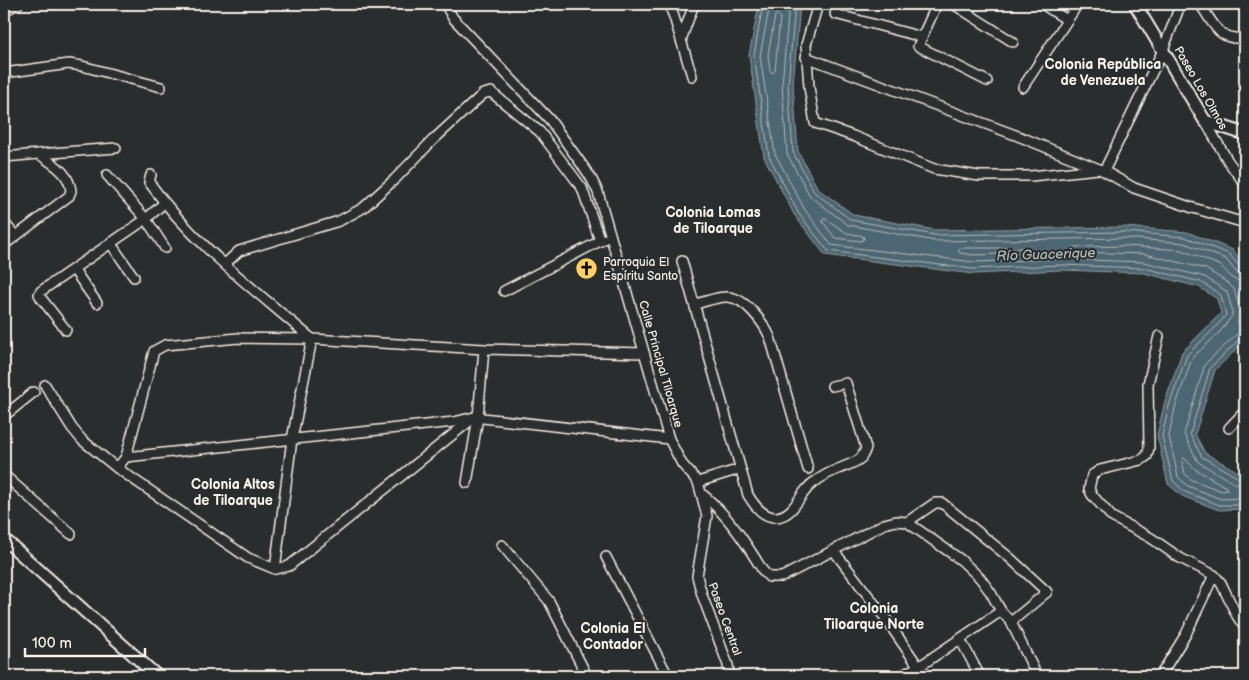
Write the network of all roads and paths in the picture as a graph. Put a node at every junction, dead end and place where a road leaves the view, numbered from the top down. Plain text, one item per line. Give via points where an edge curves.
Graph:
1 (18, 4) edge
2 (445, 4) edge
3 (669, 4) edge
4 (694, 4) edge
5 (818, 4) edge
6 (937, 4) edge
7 (953, 4) edge
8 (1042, 4) edge
9 (1135, 4) edge
10 (1200, 4) edge
11 (1074, 10) dead end
12 (4, 11) edge
13 (1178, 11) dead end
14 (834, 14) dead end
15 (1067, 20) junction
16 (922, 37) junction
17 (1245, 38) edge
18 (681, 40) junction
19 (1013, 42) dead end
20 (1163, 50) junction
21 (806, 57) junction
22 (4, 73) edge
23 (692, 76) dead end
24 (987, 81) dead end
25 (161, 87) dead end
26 (1023, 87) dead end
27 (1205, 122) junction
28 (1245, 134) edge
29 (116, 148) dead end
30 (39, 154) junction
31 (4, 157) edge
32 (1101, 170) junction
33 (107, 175) dead end
34 (151, 175) dead end
35 (1245, 184) edge
36 (164, 203) junction
37 (146, 220) junction
38 (1245, 222) edge
39 (4, 223) edge
40 (15, 235) junction
41 (611, 236) junction
42 (600, 241) junction
43 (111, 244) junction
44 (4, 245) edge
45 (164, 248) dead end
46 (682, 261) dead end
47 (225, 264) junction
48 (74, 270) junction
49 (134, 277) dead end
50 (504, 291) dead end
51 (97, 303) dead end
52 (695, 304) junction
53 (66, 330) dead end
54 (1159, 336) dead end
55 (312, 339) junction
56 (484, 349) junction
57 (644, 353) junction
58 (45, 384) dead end
59 (832, 386) dead end
60 (34, 392) dead end
61 (1245, 411) edge
62 (4, 414) edge
63 (476, 417) junction
64 (1230, 428) dead end
65 (292, 439) junction
66 (669, 439) junction
67 (126, 457) junction
68 (117, 468) junction
69 (740, 469) junction
70 (808, 469) dead end
71 (4, 475) edge
72 (698, 482) junction
73 (467, 483) dead end
74 (701, 494) junction
75 (907, 522) junction
76 (71, 534) dead end
77 (4, 539) edge
78 (502, 546) dead end
79 (834, 551) junction
80 (606, 557) dead end
81 (275, 569) junction
82 (1214, 575) junction
83 (1001, 611) junction
84 (1011, 622) junction
85 (1245, 628) edge
86 (960, 639) junction
87 (920, 666) junction
88 (157, 676) edge
89 (587, 676) edge
90 (668, 676) edge
91 (729, 676) edge
92 (900, 676) edge
93 (925, 676) edge
94 (980, 676) edge
95 (1037, 676) edge
96 (1160, 676) edge

1 - 12 street
2 - 41 street, Calle Principal Tiloarque via 453,18 545,114 574,151 598,192
3 - 18 street
4 - 18 street
5 - 21 street via 806,45
6 - 16 street
7 - 19 street
8 - 15 street
9 - 20 street, Paseo Los Olmos
10 - 17 street via 1221,34 1227,38
11 - 15 street
13 - 20 street
14 - 16 street
15 - 26 street
16 - 24 street via 918,46
18 - 23 street
20 - 27 street, Paseo Los Olmos
20 - 32 street
21 - 32 street
21 - 32 street via 815,123 934,169 979,176 1031,176
22 - 25 street via 69,64
27 - 28 street
27 - 35 street, Paseo Los Olmos
29 - 30 street
30 - 31 street
30 - 40 street via 63,172 68,179 70,196
32 - 38 street via 1134,188
33 - 37 street
34 - 36 street via 149,182
36 - 37 street
36 - 47 street
37 - 43 street
37 - 45 street
39 - 40 street
40 - 44 street
41 - 42 street
41 - 57 street, Calle Principal Tiloarque
42 - 47 street via 582,188 540,132 487,92 363,208 339,221 239,251
42 - 50 street
43 - 48 street
43 - 49 street
46 - 52 street
47 - 55 street
48 - 51 street
48 - 53 street via 39,294
52 - 69 street
52 - 70 street via 727,296 747,306 765,326
54 - 82 street via 1148,384 1147,456 1100,470 1092,475 1089,489 1112,517
55 - 56 street
55 - 65 street
55 - 67 street via 238,338 158,348 154,352
56 - 57 street
56 - 63 street
57 - 66 street, Calle Principal Tiloarque
58 - 68 street via 82,440
59 - 69 street via 846,383 866,448 862,457 811,484 793,509 775,517 754,506
60 - 62 street
61 - 64 street
63 - 65 street
63 - 66 street
63 - 73 street
63 - 81 street via 289,566
65 - 67 street
65 - 81 street
66 - 72 street, Calle Principal Tiloarque via 682,464
67 - 68 street
68 - 81 street via 248,558
69 - 72 street
71 - 76 street
72 - 74 street, Paseo Central
74 - 79 street via 734,526 769,576 782,577
74 - 91 street, Paseo Central via 707,516 697,576
75 - 79 street via 884,524
75 - 83 street via 971,569
75 - 84 street via 935,503 942,503 1048,592
77 - 88 street
78 - 89 street via 549,601
79 - 87 street
80 - 90 street
82 - 85 street
82 - 96 street via 1186,634
83 - 84 street
83 - 86 street
84 - 95 street
86 - 87 street
86 - 94 street
87 - 92 street
87 - 93 street

